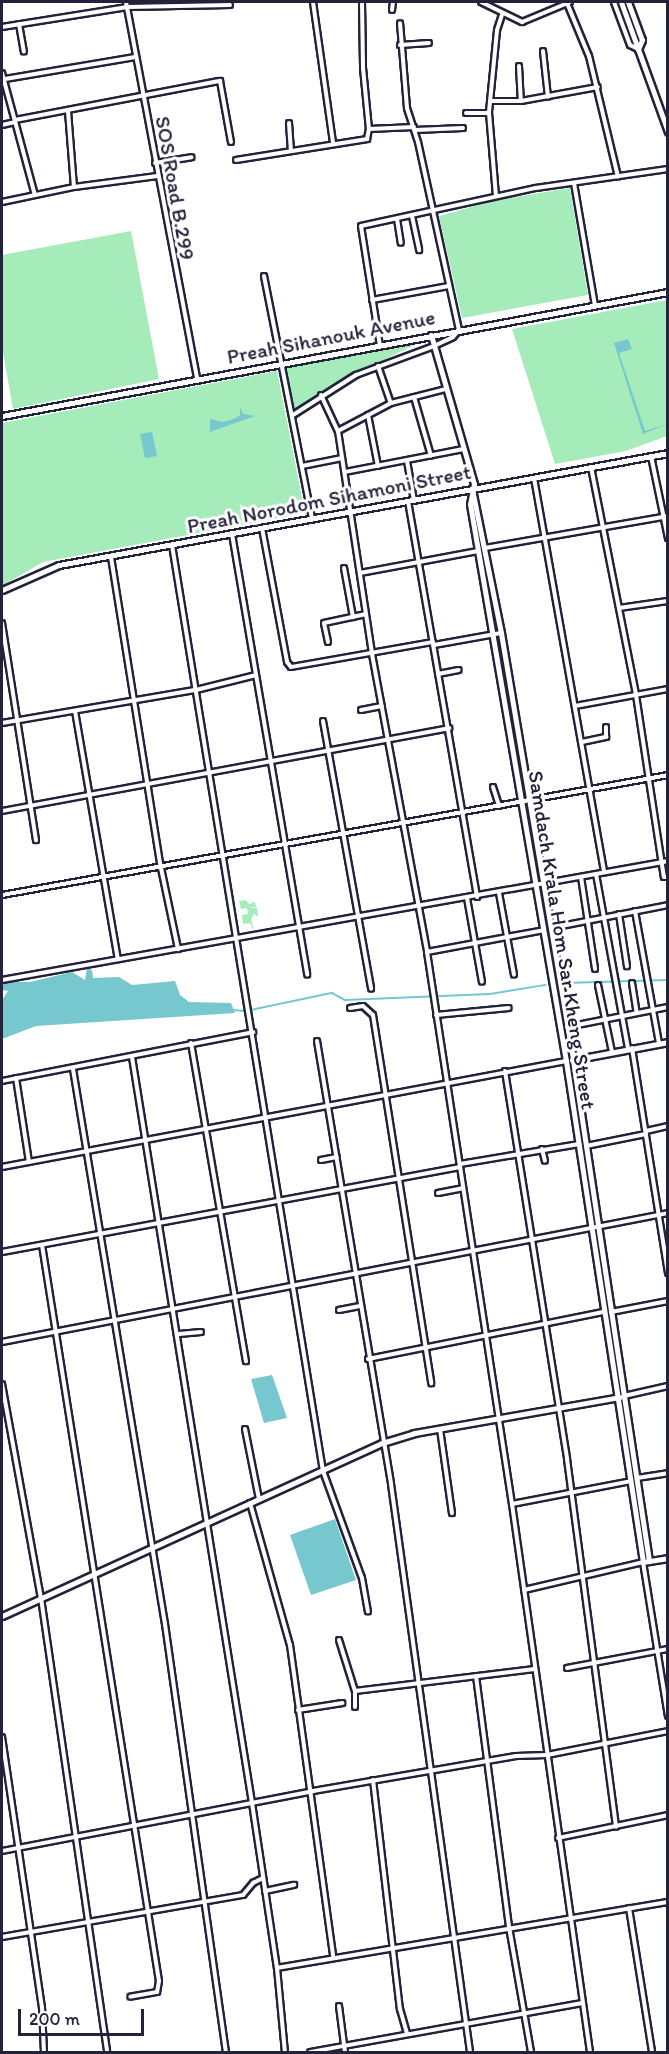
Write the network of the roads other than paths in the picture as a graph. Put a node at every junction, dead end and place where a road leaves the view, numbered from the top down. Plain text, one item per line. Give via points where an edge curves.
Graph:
1 (313, 2) edge
2 (362, 2) edge
3 (393, 2) edge
4 (481, 2) edge
5 (568, 2) edge
6 (614, 2) edge
7 (621, 2) edge
8 (628, 2) edge
9 (126, 4) edge
10 (230, 4) dead end
11 (392, 10) dead end
12 (502, 15) junction
13 (400, 23) dead end
14 (19, 24) junction
15 (2, 27) edge
16 (429, 43) dead end
17 (400, 45) junction
18 (638, 49) junction
19 (543, 51) dead end
20 (24, 52) dead end
21 (135, 57) junction
22 (519, 66) dead end
23 (2, 73) edge
24 (5, 79) junction
25 (598, 87) junction
26 (142, 94) junction
27 (548, 97) junction
28 (490, 101) junction
29 (521, 101) junction
30 (68, 111) junction
31 (466, 113) dead end
32 (489, 113) junction
33 (15, 121) junction
34 (289, 123) dead end
35 (2, 125) edge
36 (463, 128) dead end
37 (369, 129) junction
38 (414, 129) junction
39 (668, 132) edge
40 (231, 142) dead end
41 (333, 143) junction
42 (291, 150) junction
43 (192, 157) dead end
44 (237, 160) dead end
45 (155, 163) junction
46 (668, 169) edge
47 (157, 177) junction
48 (618, 177) junction
49 (574, 183) junction
50 (74, 187) junction
51 (34, 195) junction
52 (496, 196) junction
53 (2, 202) edge
54 (433, 211) junction
55 (412, 216) junction
56 (397, 219) junction
57 (401, 243) dead end
58 (419, 250) dead end
59 (264, 276) dead end
60 (449, 286) junction
61 (668, 292) edge
62 (372, 300) junction
63 (595, 306) junction
64 (459, 330) junction
65 (431, 335) junction
66 (380, 346) junction
67 (434, 346) junction
68 (281, 364) junction
69 (378, 366) junction
70 (197, 379) junction
71 (446, 389) junction
72 (321, 395) junction
73 (414, 398) junction
74 (391, 403) junction
75 (293, 415) junction
76 (368, 415) junction
77 (2, 416) edge
78 (338, 431) junction
79 (464, 449) junction
80 (668, 453) edge
81 (431, 456) junction
82 (651, 456) junction
83 (342, 458) junction
84 (407, 461) junction
85 (302, 466) junction
86 (378, 466) junction
87 (591, 466) junction
88 (345, 472) junction
89 (534, 478) junction
90 (472, 489) junction
91 (411, 500) junction
92 (351, 511) junction
93 (665, 516) edge
94 (312, 518) junction
95 (605, 527) junction
96 (262, 528) junction
97 (232, 534) junction
98 (545, 537) junction
99 (668, 538) edge
100 (172, 545) junction
101 (485, 548) junction
102 (478, 551) junction
103 (111, 557) junction
104 (419, 562) junction
105 (344, 568) dead end
106 (360, 573) junction
107 (2, 590) edge
108 (668, 602) edge
109 (619, 608) junction
110 (366, 614) junction
111 (354, 617) junction
112 (2, 623) edge
113 (497, 633) junction
114 (328, 642) dead end
115 (434, 643) junction
116 (372, 654) junction
117 (459, 670) dead end
118 (438, 674) junction
119 (256, 675) junction
120 (668, 689) edge
121 (196, 690) junction
122 (636, 695) junction
123 (134, 701) junction
124 (382, 706) junction
125 (575, 706) junction
126 (361, 710) dead end
127 (75, 711) junction
128 (16, 721) junction
129 (323, 721) dead end
130 (2, 723) edge
131 (606, 727) dead end
132 (448, 728) junction
133 (388, 738) junction
134 (582, 742) junction
135 (330, 752) junction
136 (271, 762) junction
137 (210, 771) junction
138 (668, 775) edge
139 (649, 778) junction
140 (147, 784) junction
141 (493, 787) dead end
142 (590, 788) junction
143 (89, 793) junction
144 (525, 801) junction
145 (30, 806) junction
146 (500, 806) junction
147 (2, 811) edge
148 (462, 814) junction
149 (403, 825) junction
150 (345, 835) junction
151 (36, 840) dead end
152 (286, 844) junction
153 (225, 857) junction
154 (668, 861) edge
155 (662, 862) junction
156 (161, 868) junction
157 (604, 872) junction
158 (596, 874) junction
159 (101, 876) junction
160 (581, 877) junction
161 (668, 877) edge
162 (543, 884) junction
163 (536, 886) junction
164 (499, 893) junction
165 (2, 895) edge
166 (477, 897) junction
167 (467, 898) junction
168 (668, 905) edge
169 (418, 907) junction
170 (635, 911) junction
171 (619, 914) junction
172 (605, 916) junction
173 (358, 919) junction
174 (588, 921) junction
175 (300, 928) junction
176 (551, 928) junction
177 (544, 930) junction
178 (507, 938) junction
179 (237, 940) junction
180 (475, 943) junction
181 (178, 949) junction
182 (427, 952) junction
183 (118, 959) junction
184 (627, 966) dead end
185 (595, 969) dead end
186 (308, 975) dead end
187 (514, 975) dead end
188 (2, 980) edge
189 (482, 982) dead end
190 (632, 983) dead end
191 (598, 985) dead end
192 (371, 989) dead end
193 (668, 1007) edge
194 (350, 1008) dead end
195 (509, 1008) dead end
196 (654, 1010) junction
197 (637, 1013) junction
198 (436, 1015) junction
199 (621, 1017) junction
200 (605, 1019) junction
201 (567, 1026) junction
202 (253, 1032) junction
203 (317, 1041) dead end
204 (668, 1042) edge
205 (191, 1043) junction
206 (659, 1043) junction
207 (630, 1049) junction
208 (612, 1052) junction
209 (132, 1057) junction
210 (573, 1060) junction
211 (566, 1061) junction
212 (73, 1069) junction
213 (505, 1071) junction
214 (16, 1078) junction
215 (2, 1080) edge
216 (447, 1083) junction
217 (388, 1095) junction
218 (330, 1106) junction
219 (269, 1118) junction
220 (668, 1126) edge
221 (206, 1129) junction
222 (646, 1132) junction
223 (147, 1139) junction
224 (579, 1144) junction
225 (586, 1146) junction
226 (542, 1149) junction
227 (87, 1151) junction
228 (519, 1154) junction
229 (337, 1157) junction
230 (321, 1160) dead end
231 (545, 1161) dead end
232 (29, 1162) junction
233 (460, 1166) junction
234 (2, 1167) edge
235 (401, 1179) junction
236 (463, 1188) junction
237 (341, 1191) junction
238 (438, 1193) dead end
239 (281, 1202) junction
240 (220, 1212) junction
241 (668, 1213) edge
242 (659, 1215) junction
243 (160, 1223) junction
244 (596, 1229) junction
245 (101, 1234) junction
246 (531, 1240) junction
247 (42, 1245) junction
248 (473, 1251) junction
249 (2, 1252) edge
250 (413, 1263) junction
251 (668, 1273) edge
252 (355, 1275) junction
253 (294, 1287) junction
254 (235, 1298) junction
255 (668, 1300) edge
256 (359, 1306) junction
257 (175, 1308) junction
258 (339, 1310) dead end
259 (604, 1312) junction
260 (612, 1312) junction
261 (114, 1320) junction
262 (544, 1324) junction
263 (54, 1331) junction
264 (201, 1332) dead end
265 (179, 1334) junction
266 (486, 1335) junction
267 (2, 1342) edge
268 (426, 1347) junction
269 (368, 1359) junction
270 (246, 1361) dead end
271 (431, 1383) dead end
272 (2, 1384) edge
273 (668, 1386) edge
274 (621, 1396) junction
275 (557, 1408) junction
276 (498, 1418) junction
277 (440, 1429) junction
278 (245, 1430) dead end
279 (382, 1443) junction
280 (668, 1473) edge
281 (325, 1474) junction
282 (634, 1479) junction
283 (571, 1492) junction
284 (259, 1500) junction
285 (250, 1503) junction
286 (512, 1504) junction
287 (452, 1513) dead end
288 (207, 1522) junction
289 (152, 1547) junction
290 (668, 1558) edge
291 (646, 1562) junction
292 (97, 1573) junction
293 (581, 1577) junction
294 (524, 1590) junction
295 (41, 1598) junction
296 (368, 1611) dead end
297 (2, 1616) edge
298 (339, 1640) dead end
299 (668, 1649) edge
300 (658, 1651) junction
301 (592, 1664) junction
302 (567, 1668) dead end
303 (535, 1669) junction
304 (476, 1676) junction
305 (419, 1683) junction
306 (355, 1691) junction
307 (342, 1703) dead end
308 (355, 1707) dead end
309 (298, 1710) junction
310 (668, 1716) edge
311 (668, 1731) edge
312 (2, 1737) edge
313 (607, 1743) junction
314 (547, 1755) junction
315 (488, 1760) junction
316 (429, 1770) junction
317 (373, 1780) junction
318 (313, 1791) junction
319 (252, 1803) junction
320 (194, 1814) junction
321 (668, 1815) edge
322 (135, 1826) junction
323 (616, 1827) junction
324 (75, 1838) junction
325 (558, 1838) junction
326 (17, 1848) junction
327 (2, 1851) edge
328 (263, 1878) junction
329 (294, 1884) dead end
330 (265, 1891) junction
331 (207, 1900) junction
332 (668, 1902) edge
333 (629, 1908) junction
334 (147, 1910) junction
335 (570, 1918) junction
336 (90, 1921) junction
337 (509, 1927) junction
338 (30, 1932) junction
339 (451, 1936) junction
340 (2, 1937) edge
341 (393, 1947) junction
342 (333, 1956) junction
343 (277, 1968) junction
344 (130, 1997) dead end
345 (582, 2003) junction
346 (339, 2006) dead end
347 (523, 2015) junction
348 (465, 2023) junction
349 (407, 2034) junction
350 (344, 2046) junction
351 (44, 2052) edge
352 (107, 2052) edge
353 (226, 2052) edge
354 (285, 2052) edge
355 (310, 2052) edge
356 (345, 2052) edge
357 (470, 2052) edge
358 (531, 2052) edge
359 (590, 2052) edge
360 (652, 2052) edge

1 - 41 street
2 - 37 street
3 - 11 street
4 - 12 street
5 - 12 street via 526,21
5 - 25 street
6 - 18 street via 630,45
7 - 18 street
8 - 18 street via 642,40
9 - 10 street
9 - 14 street
9 - 21 street, SOS Road B.299
12 - 28 street
13 - 17 street
14 - 15 street
14 - 20 street
16 - 17 street
17 - 38 street via 407,108
18 - 39 street
19 - 27 street
21 - 24 street
21 - 26 street, SOS Road B.299
22 - 29 street
23 - 24 street
24 - 33 street
25 - 27 street
25 - 48 street
26 - 30 street
26 - 40 street via 220,81
26 - 45 street, SOS Road B.299
27 - 29 street
28 - 29 street
28 - 32 street
30 - 33 street
30 - 50 street
31 - 32 street
32 - 52 street
33 - 35 street
33 - 51 street
34 - 42 street
36 - 38 street
37 - 38 street
37 - 41 street via 367,139
38 - 54 street
41 - 42 street
42 - 44 street
43 - 45 street
45 - 47 street, SOS Road B.299
46 - 48 street
47 - 50 street
47 - 70 street, SOS Road B.299
48 - 49 street
49 - 52 street
49 - 63 street
50 - 51 street
51 - 53 street
52 - 54 street
54 - 55 street
54 - 60 street
55 - 56 street
55 - 58 street
56 - 57 street
56 - 62 street via 360,227
59 - 68 street
60 - 62 street
60 - 64 street
61 - 63 street, Preah Sihanouk Avenue
62 - 66 street
63 - 64 street, Preah Sihanouk Avenue
64 - 65 street, Preah Sihanouk Avenue
64 - 67 street
65 - 66 street, Preah Sihanouk Avenue
65 - 67 street, Samdach Krala Hom Sar Kheng Street
66 - 68 street, Preah Sihanouk Avenue
67 - 69 street
67 - 71 street, Samdach Krala Hom Sar Kheng Street
68 - 70 street, Preah Sihanouk Avenue
68 - 75 street
69 - 72 street
69 - 74 street
70 - 77 street, Preah Sihanouk Avenue
71 - 73 street
71 - 79 street, Samdach Krala Hom Sar Kheng Street
72 - 75 street
72 - 78 street
73 - 74 street
73 - 81 street
74 - 76 street
75 - 85 street
76 - 78 street
76 - 86 street
78 - 83 street
79 - 81 street
79 - 90 street, Samdach Krala Hom Sar Kheng Street
80 - 82 street, Preah Norodom Sihamoni Street
81 - 84 street
82 - 87 street, Preah Norodom Sihamoni Street
82 - 93 street
83 - 85 street
83 - 88 street
84 - 86 street
84 - 91 street
85 - 94 street
86 - 88 street
87 - 89 street, Preah Norodom Sihamoni Street
87 - 95 street
88 - 92 street
89 - 90 street, Preah Norodom Sihamoni Street
89 - 98 street
90 - 91 street, Preah Norodom Sihamoni Street
90 - 101 street, Samdach Krala Hom Sar Kheng Street
90 - 102 street, Samdach Krala Hom Sar Kheng Street via 469,497
91 - 92 street, Preah Norodom Sihamoni Street
91 - 104 street
92 - 94 street, Preah Norodom Sihamoni Street
92 - 106 street
93 - 95 street
93 - 99 street
94 - 96 street, Preah Norodom Sihamoni Street
95 - 98 street
95 - 109 street
96 - 97 street, Preah Norodom Sihamoni Street
96 - 116 street via 287,662 296,668
97 - 100 street, Preah Norodom Sihamoni Street
97 - 119 street
98 - 101 street
98 - 125 street
100 - 103 street, Preah Norodom Sihamoni Street
100 - 121 street
101 - 113 street, Samdach Krala Hom Sar Kheng Street
102 - 104 street
102 - 113 street, Samdach Krala Hom Sar Kheng Street
103 - 107 street, Preah Norodom Sihamoni Street via 58,566
103 - 123 street
104 - 106 street
104 - 115 street
105 - 111 street
106 - 110 street
108 - 109 street
109 - 122 street
110 - 111 street
110 - 116 street
111 - 114 street via 324,623
112 - 128 street
113 - 115 street
113 - 144 street, Samdach Krala Hom Sar Kheng Street
115 - 116 street
115 - 118 street
116 - 124 street
117 - 118 street
118 - 132 street
119 - 121 street
119 - 136 street
120 - 122 street
121 - 123 street
121 - 137 street
122 - 125 street
122 - 139 street
123 - 127 street
123 - 140 street
124 - 126 street
124 - 133 street
125 - 134 street
127 - 128 street
127 - 143 street
128 - 130 street
128 - 145 street
129 - 135 street
131 - 134 street via 606,737
132 - 133 street
132 - 148 street
133 - 135 street
133 - 149 street
134 - 142 street
135 - 136 street
135 - 150 street
136 - 137 street
136 - 152 street
137 - 140 street
137 - 153 street
138 - 139 street
139 - 142 street
139 - 155 street
140 - 143 street
140 - 156 street
141 - 146 street
142 - 144 street
142 - 157 street
143 - 145 street
143 - 159 street
144 - 146 street
144 - 162 street, Samdach Krala Hom Sar Kheng Street
144 - 163 street, Samdach Krala Hom Sar Kheng Street
145 - 147 street
145 - 151 street
146 - 148 street
148 - 149 street
148 - 166 street
149 - 150 street
149 - 169 street
150 - 152 street
150 - 173 street
152 - 153 street
152 - 175 street
153 - 156 street
153 - 179 street
154 - 155 street
155 - 157 street
155 - 161 street via 664,877
156 - 159 street
156 - 181 street
157 - 158 street
158 - 160 street
158 - 172 street
159 - 165 street
159 - 183 street
160 - 162 street
160 - 174 street
162 - 163 street
162 - 176 street, Samdach Krala Hom Sar Kheng Street
163 - 164 street
163 - 177 street, Samdach Krala Hom Sar Kheng Street
164 - 166 street
164 - 178 street
166 - 167 street
167 - 169 street
167 - 180 street
168 - 170 street
169 - 173 street
169 - 182 street
170 - 171 street
170 - 196 street
171 - 172 street
171 - 184 street
172 - 174 street
172 - 199 street
173 - 175 street
173 - 192 street
174 - 176 street
174 - 185 street
175 - 179 street
175 - 186 street
176 - 201 street, Samdach Krala Hom Sar Kheng Street
177 - 178 street
177 - 211 street, Samdach Krala Hom Sar Kheng Street
178 - 180 street
178 - 187 street
179 - 181 street
179 - 202 street
180 - 182 street
180 - 189 street
181 - 183 street
182 - 198 street
183 - 188 street
190 - 197 street
191 - 200 street
193 - 196 street
194 - 217 street via 357,1005 371,1011
195 - 198 street
196 - 197 street
196 - 206 street
197 - 199 street
198 - 216 street
199 - 200 street
199 - 207 street
200 - 201 street
200 - 208 street
201 - 210 street, Samdach Krala Hom Sar Kheng Street
202 - 205 street
202 - 219 street
203 - 218 street
204 - 206 street
205 - 209 street
205 - 221 street
206 - 207 street
207 - 208 street
207 - 222 street
208 - 210 street
209 - 212 street
209 - 223 street
210 - 211 street
210 - 225 street, Samdach Krala Hom Sar Kheng Street
211 - 213 street
211 - 224 street, Samdach Krala Hom Sar Kheng Street
212 - 214 street
212 - 227 street
213 - 216 street
213 - 228 street
214 - 215 street
214 - 232 street
216 - 217 street
216 - 233 street
217 - 218 street
217 - 235 street
218 - 219 street
218 - 229 street
219 - 221 street
219 - 239 street
220 - 222 street
221 - 223 street
221 - 240 street
222 - 225 street
222 - 242 street
223 - 227 street
223 - 243 street
224 - 226 street
224 - 244 street, Samdach Krala Hom Sar Kheng Street
225 - 244 street, Samdach Krala Hom Sar Kheng Street
226 - 228 street
226 - 231 street
227 - 232 street
227 - 245 street
228 - 233 street
228 - 246 street
229 - 230 street
229 - 237 street
232 - 234 street
233 - 235 street
233 - 236 street
235 - 237 street
235 - 250 street
236 - 238 street
236 - 248 street
237 - 239 street
237 - 252 street
239 - 240 street
239 - 253 street
240 - 243 street
240 - 254 street
241 - 242 street
242 - 244 street
242 - 251 street
243 - 245 street
243 - 257 street
244 - 246 street
244 - 259 street, Samdach Krala Hom Sar Kheng Street
244 - 260 street, Samdach Krala Hom Sar Kheng Street
245 - 247 street
245 - 261 street
246 - 248 street
246 - 262 street
247 - 249 street
247 - 263 street
248 - 250 street
248 - 266 street
250 - 252 street
250 - 268 street
252 - 253 street
252 - 256 street
253 - 254 street
253 - 281 street
254 - 257 street
254 - 270 street
255 - 260 street
256 - 258 street
256 - 269 street
257 - 261 street
257 - 265 street
259 - 262 street
259 - 274 street, Samdach Krala Hom Sar Kheng Street
260 - 274 street, Samdach Krala Hom Sar Kheng Street
261 - 263 street
261 - 289 street
262 - 266 street
262 - 275 street
263 - 267 street
263 - 292 street
264 - 265 street
265 - 288 street
266 - 268 street
266 - 276 street
268 - 269 street
268 - 271 street
269 - 279 street
272 - 295 street
273 - 274 street
274 - 275 street
274 - 282 street
275 - 276 street
275 - 283 street
276 - 277 street
276 - 286 street
277 - 279 street
277 - 287 street
278 - 284 street
279 - 281 street
279 - 305 street
280 - 282 street
281 - 284 street
281 - 296 street via 362,1578
282 - 283 street
282 - 291 street
283 - 286 street
283 - 293 street
284 - 285 street
285 - 288 street
285 - 309 street via 290,1645
286 - 294 street
288 - 289 street
288 - 319 street
289 - 292 street
289 - 320 street
290 - 291 street
291 - 293 street
291 - 300 street
292 - 295 street
292 - 322 street
293 - 294 street
293 - 301 street
294 - 303 street
295 - 297 street
295 - 324 street
298 - 306 street
299 - 300 street
300 - 301 street
300 - 310 street
301 - 302 street
301 - 313 street
303 - 304 street
303 - 314 street
304 - 305 street
304 - 315 street
305 - 306 street
305 - 316 street
306 - 308 street
307 - 309 street
309 - 318 street
311 - 313 street
312 - 326 street
313 - 314 street
313 - 323 street
314 - 315 street
314 - 325 street
315 - 316 street
315 - 337 street
316 - 317 street
316 - 339 street
317 - 318 street
317 - 341 street
318 - 319 street
318 - 342 street
319 - 320 street
319 - 328 street
320 - 322 street
320 - 331 street
321 - 323 street
322 - 324 street
322 - 334 street
323 - 325 street
324 - 326 street
324 - 336 street
325 - 335 street
326 - 327 street
326 - 338 street
328 - 330 street
328 - 331 street via 253,1882 243,1895
329 - 330 street
330 - 343 street
331 - 334 street
331 - 353 street
332 - 333 street
333 - 335 street
333 - 360 street
334 - 336 street
334 - 344 street via 160,1986 157,1992
335 - 337 street
335 - 345 street
336 - 338 street
336 - 352 street
337 - 339 street
337 - 347 street
338 - 340 street
338 - 351 street via 42,2007
339 - 341 street
339 - 348 street
341 - 342 street
341 - 349 street
342 - 343 street
343 - 354 street
345 - 347 street
345 - 359 street
346 - 350 street
347 - 348 street
347 - 358 street
348 - 349 street
348 - 357 street
349 - 350 street
350 - 355 street
350 - 356 street

